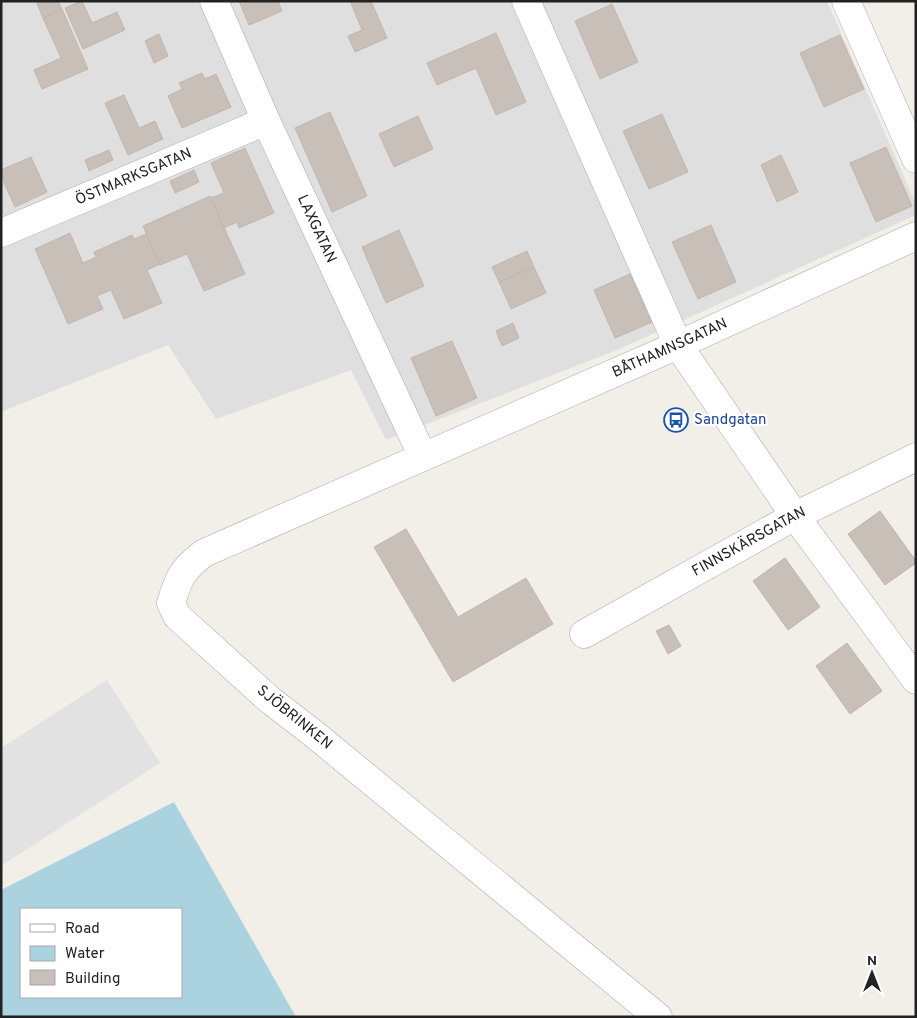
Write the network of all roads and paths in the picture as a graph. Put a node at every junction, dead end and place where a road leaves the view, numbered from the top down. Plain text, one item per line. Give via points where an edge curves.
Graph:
1 (214, 1) edge
2 (526, 1) edge
3 (846, 1) edge
4 (266, 121) junction
5 (916, 159) edge
6 (3, 228) edge
7 (916, 236) edge
8 (678, 345) junction
9 (423, 457) junction
10 (916, 457) edge
11 (795, 516) junction
12 (584, 634) dead end
13 (916, 680) edge
14 (658, 1017) edge

1 - 4 street, LAXGATAN
2 - 8 street
3 - 5 street
4 - 6 street, ÖSTMARKSGATAN
4 - 9 street, LAXGATAN
7 - 8 street, BÅTHAMNSGATAN
8 - 9 street, BÅTHAMNSGATAN
8 - 11 street
9 - 14 street, SJÖBRINKEN via 204,553 188,566 177,583 171,603 173,610 270,700
10 - 11 street, FINNSKÄRSGATAN
11 - 12 street, FINNSKÄRSGATAN
11 - 13 street

